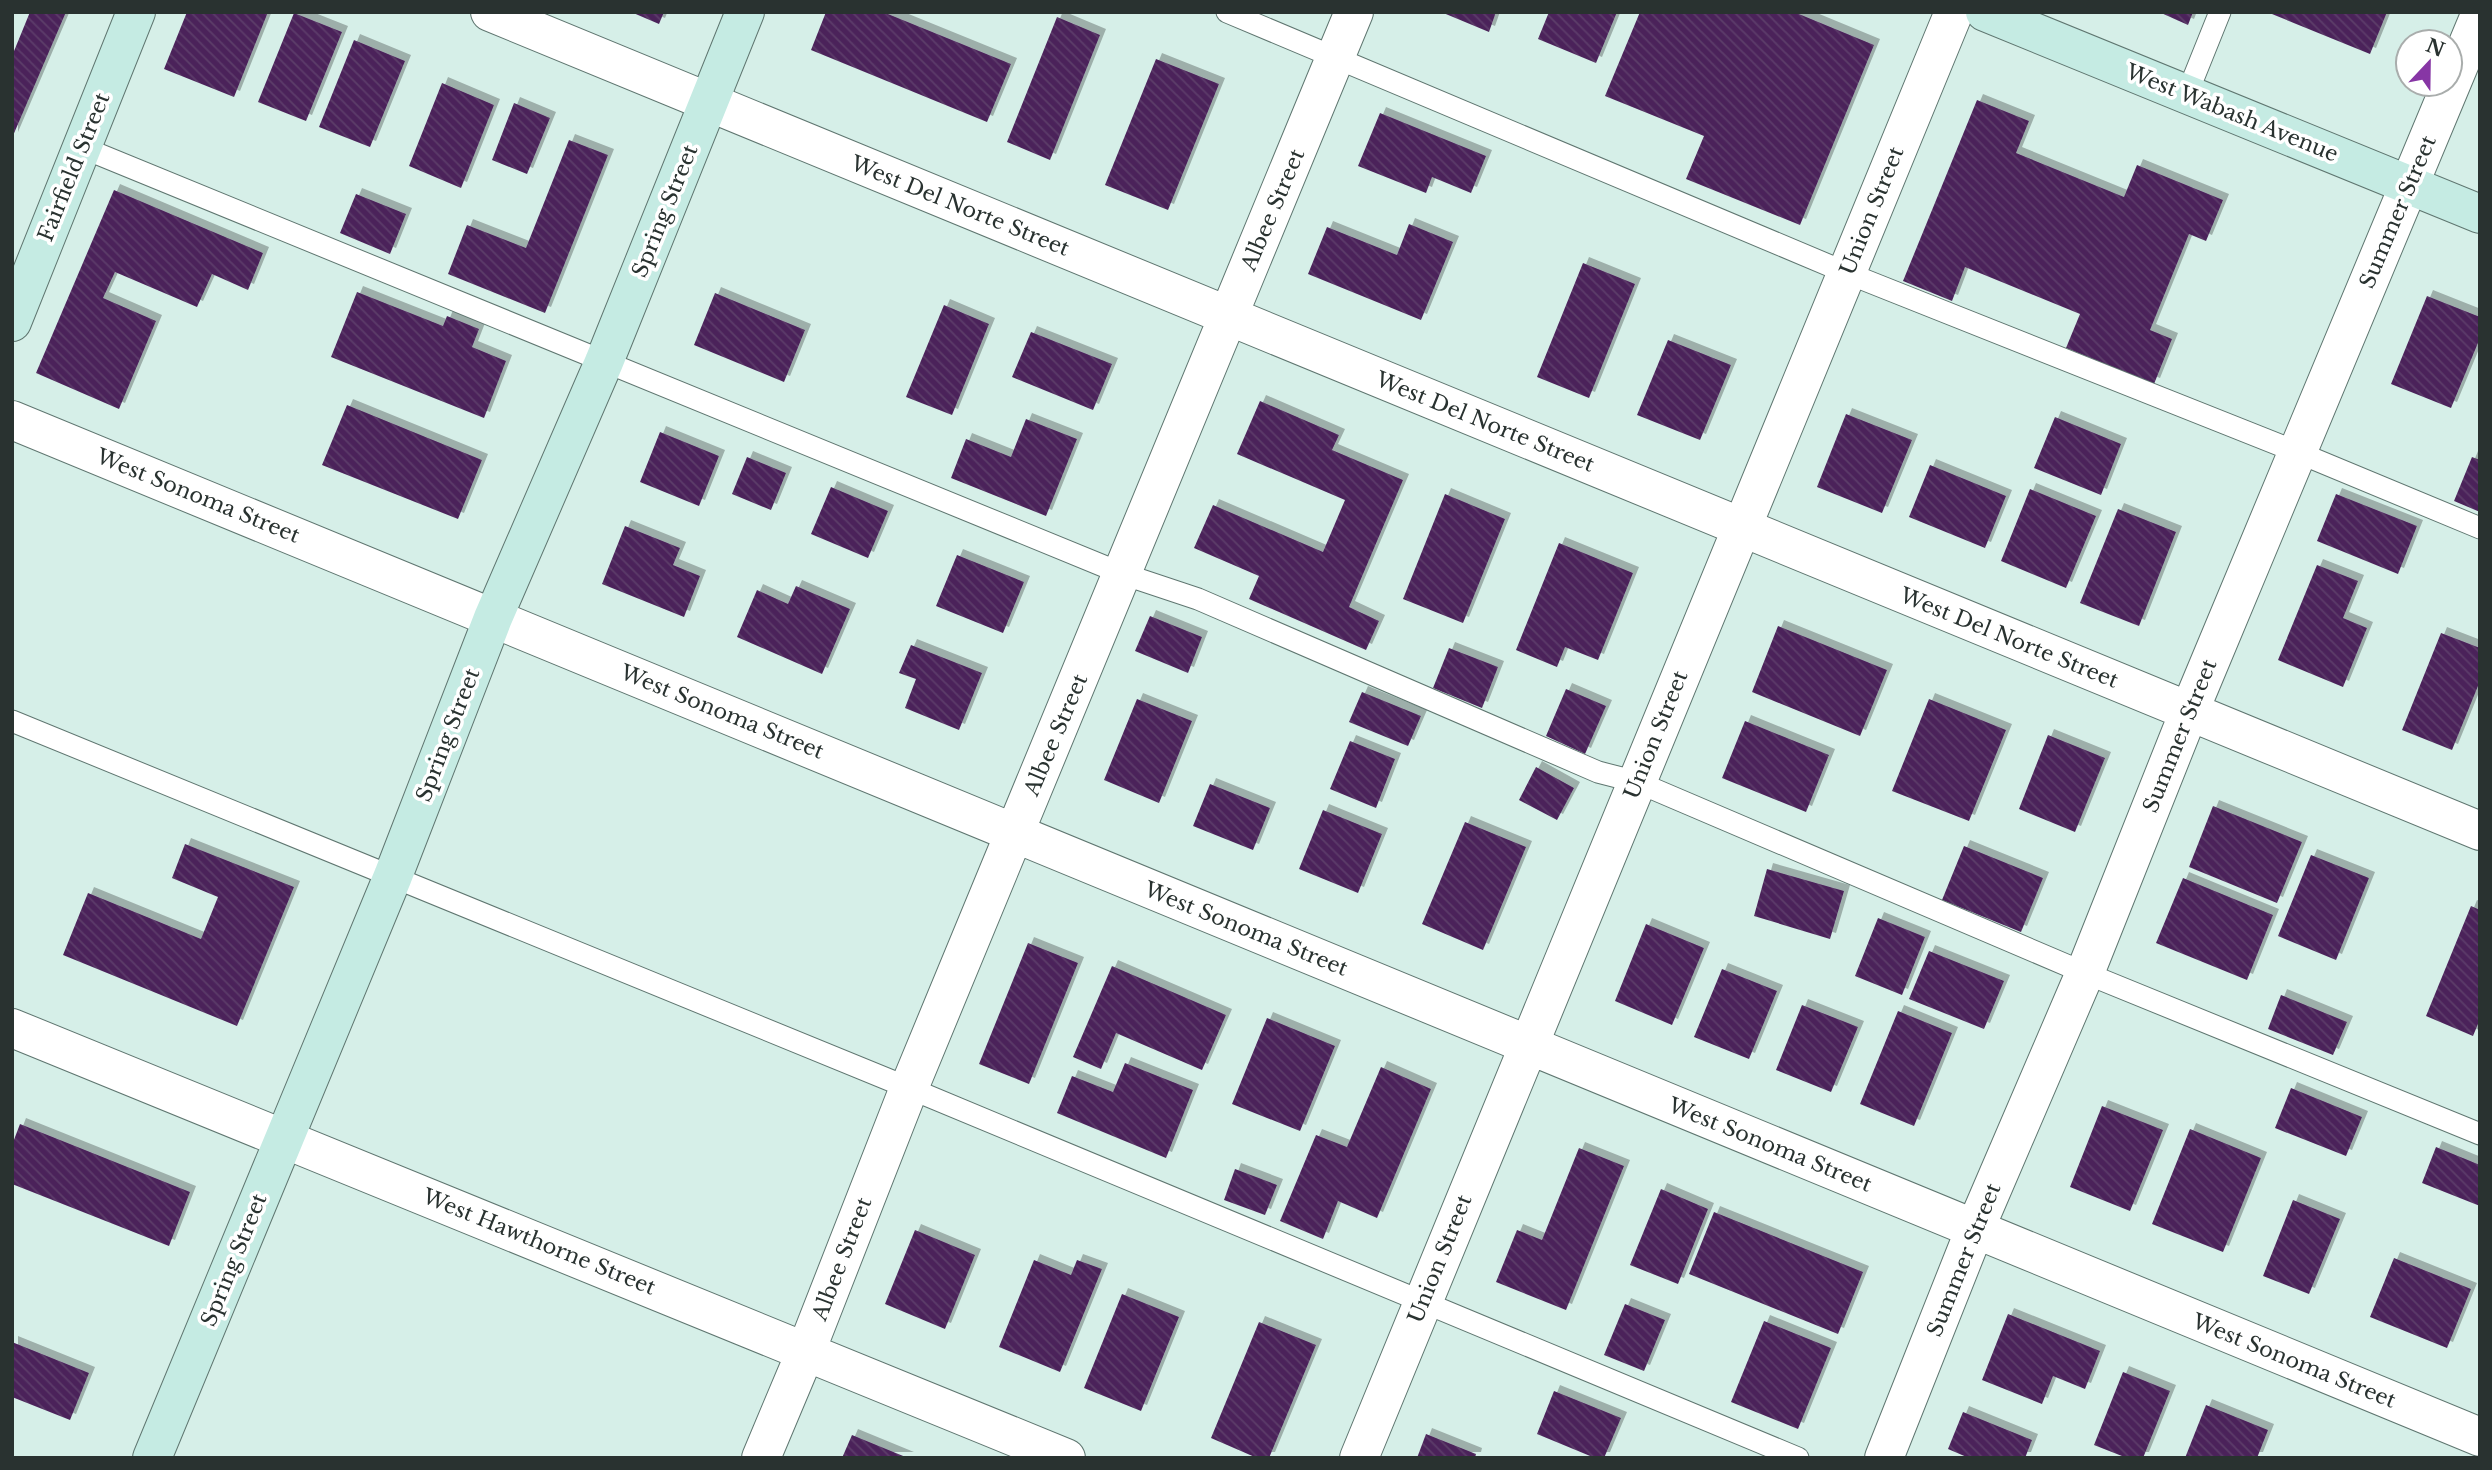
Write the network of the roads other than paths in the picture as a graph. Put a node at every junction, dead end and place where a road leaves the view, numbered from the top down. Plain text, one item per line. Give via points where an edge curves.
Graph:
1 (136, 12) edge
2 (490, 12) edge
3 (745, 12) edge
4 (1227, 12) edge
5 (1354, 12) edge
6 (1954, 12) edge
7 (1984, 12) edge
8 (2220, 12) edge
9 (2480, 15) edge
10 (1337, 57) junction
11 (2187, 94) junction
12 (708, 102) junction
13 (80, 147) junction
14 (2408, 185) junction
15 (2480, 214) edge
16 (1847, 273) junction
17 (1228, 317) junction
18 (12, 321) edge
19 (604, 362) junction
20 (12, 420) edge
21 (2297, 452) junction
22 (1742, 527) junction
23 (2480, 528) edge
24 (1123, 574) junction
25 (493, 618) junction
26 (2189, 712) junction
27 (12, 721) edge
28 (1637, 782) junction
29 (2480, 831) edge
30 (1015, 834) junction
31 (393, 876) junction
32 (2085, 973) junction
33 (12, 1028) edge
34 (1529, 1045) junction
35 (909, 1088) junction
36 (2480, 1134) edge
37 (285, 1138) junction
38 (1975, 1229) junction
39 (1423, 1302) junction
40 (806, 1351) junction
41 (2480, 1437) edge
42 (152, 1458) edge
43 (761, 1458) edge
44 (1065, 1458) edge
45 (1359, 1458) edge
46 (1798, 1458) edge
47 (1884, 1458) edge

1 - 13 street, Fairfield Street
2 - 12 street, West Del Norte Street
3 - 12 street, Spring Street
4 - 10 lane
5 - 10 street, Albee Street
6 - 16 street, Union Street
7 - 11 street, West Wabash Avenue
8 - 11 lane
9 - 14 street, Summer Street
10 - 16 lane
10 - 17 street, Albee Street
11 - 14 street, West Wabash Avenue
12 - 17 street, West Del Norte Street
12 - 19 street, Spring Street
13 - 18 street, Fairfield Street
13 - 19 lane
14 - 15 street, West Wabash Avenue
14 - 21 street, Summer Street
16 - 21 lane
16 - 22 street, Union Street
17 - 22 street, West Del Norte Street
17 - 24 street, Albee Street
19 - 24 lane
19 - 25 street, Spring Street
20 - 25 street, West Sonoma Street
21 - 23 lane
21 - 26 street, Summer Street
22 - 26 street, West Del Norte Street
22 - 28 street, Union Street
24 - 28 lane via 1198,599 1598,772
24 - 30 street, Albee Street
25 - 30 street, West Sonoma Street
25 - 31 street, Spring Street
26 - 29 street, West Del Norte Street
26 - 32 street, Summer Street
27 - 31 lane
28 - 32 lane
28 - 34 street, Union Street
30 - 34 street, West Sonoma Street
30 - 35 street, Albee Street
31 - 35 lane
31 - 37 street, Spring Street
32 - 36 lane
32 - 38 street, Summer Street
33 - 37 street, West Hawthorne Street
34 - 38 street, West Sonoma Street
34 - 39 street, Union Street
35 - 39 lane
35 - 40 street, Albee Street
37 - 40 street, West Hawthorne Street
37 - 42 street, Spring Street
38 - 41 street, West Sonoma Street
38 - 47 street, Summer Street
39 - 45 street, Union Street
39 - 46 lane
40 - 43 street, Albee Street
40 - 44 street, West Hawthorne Street

